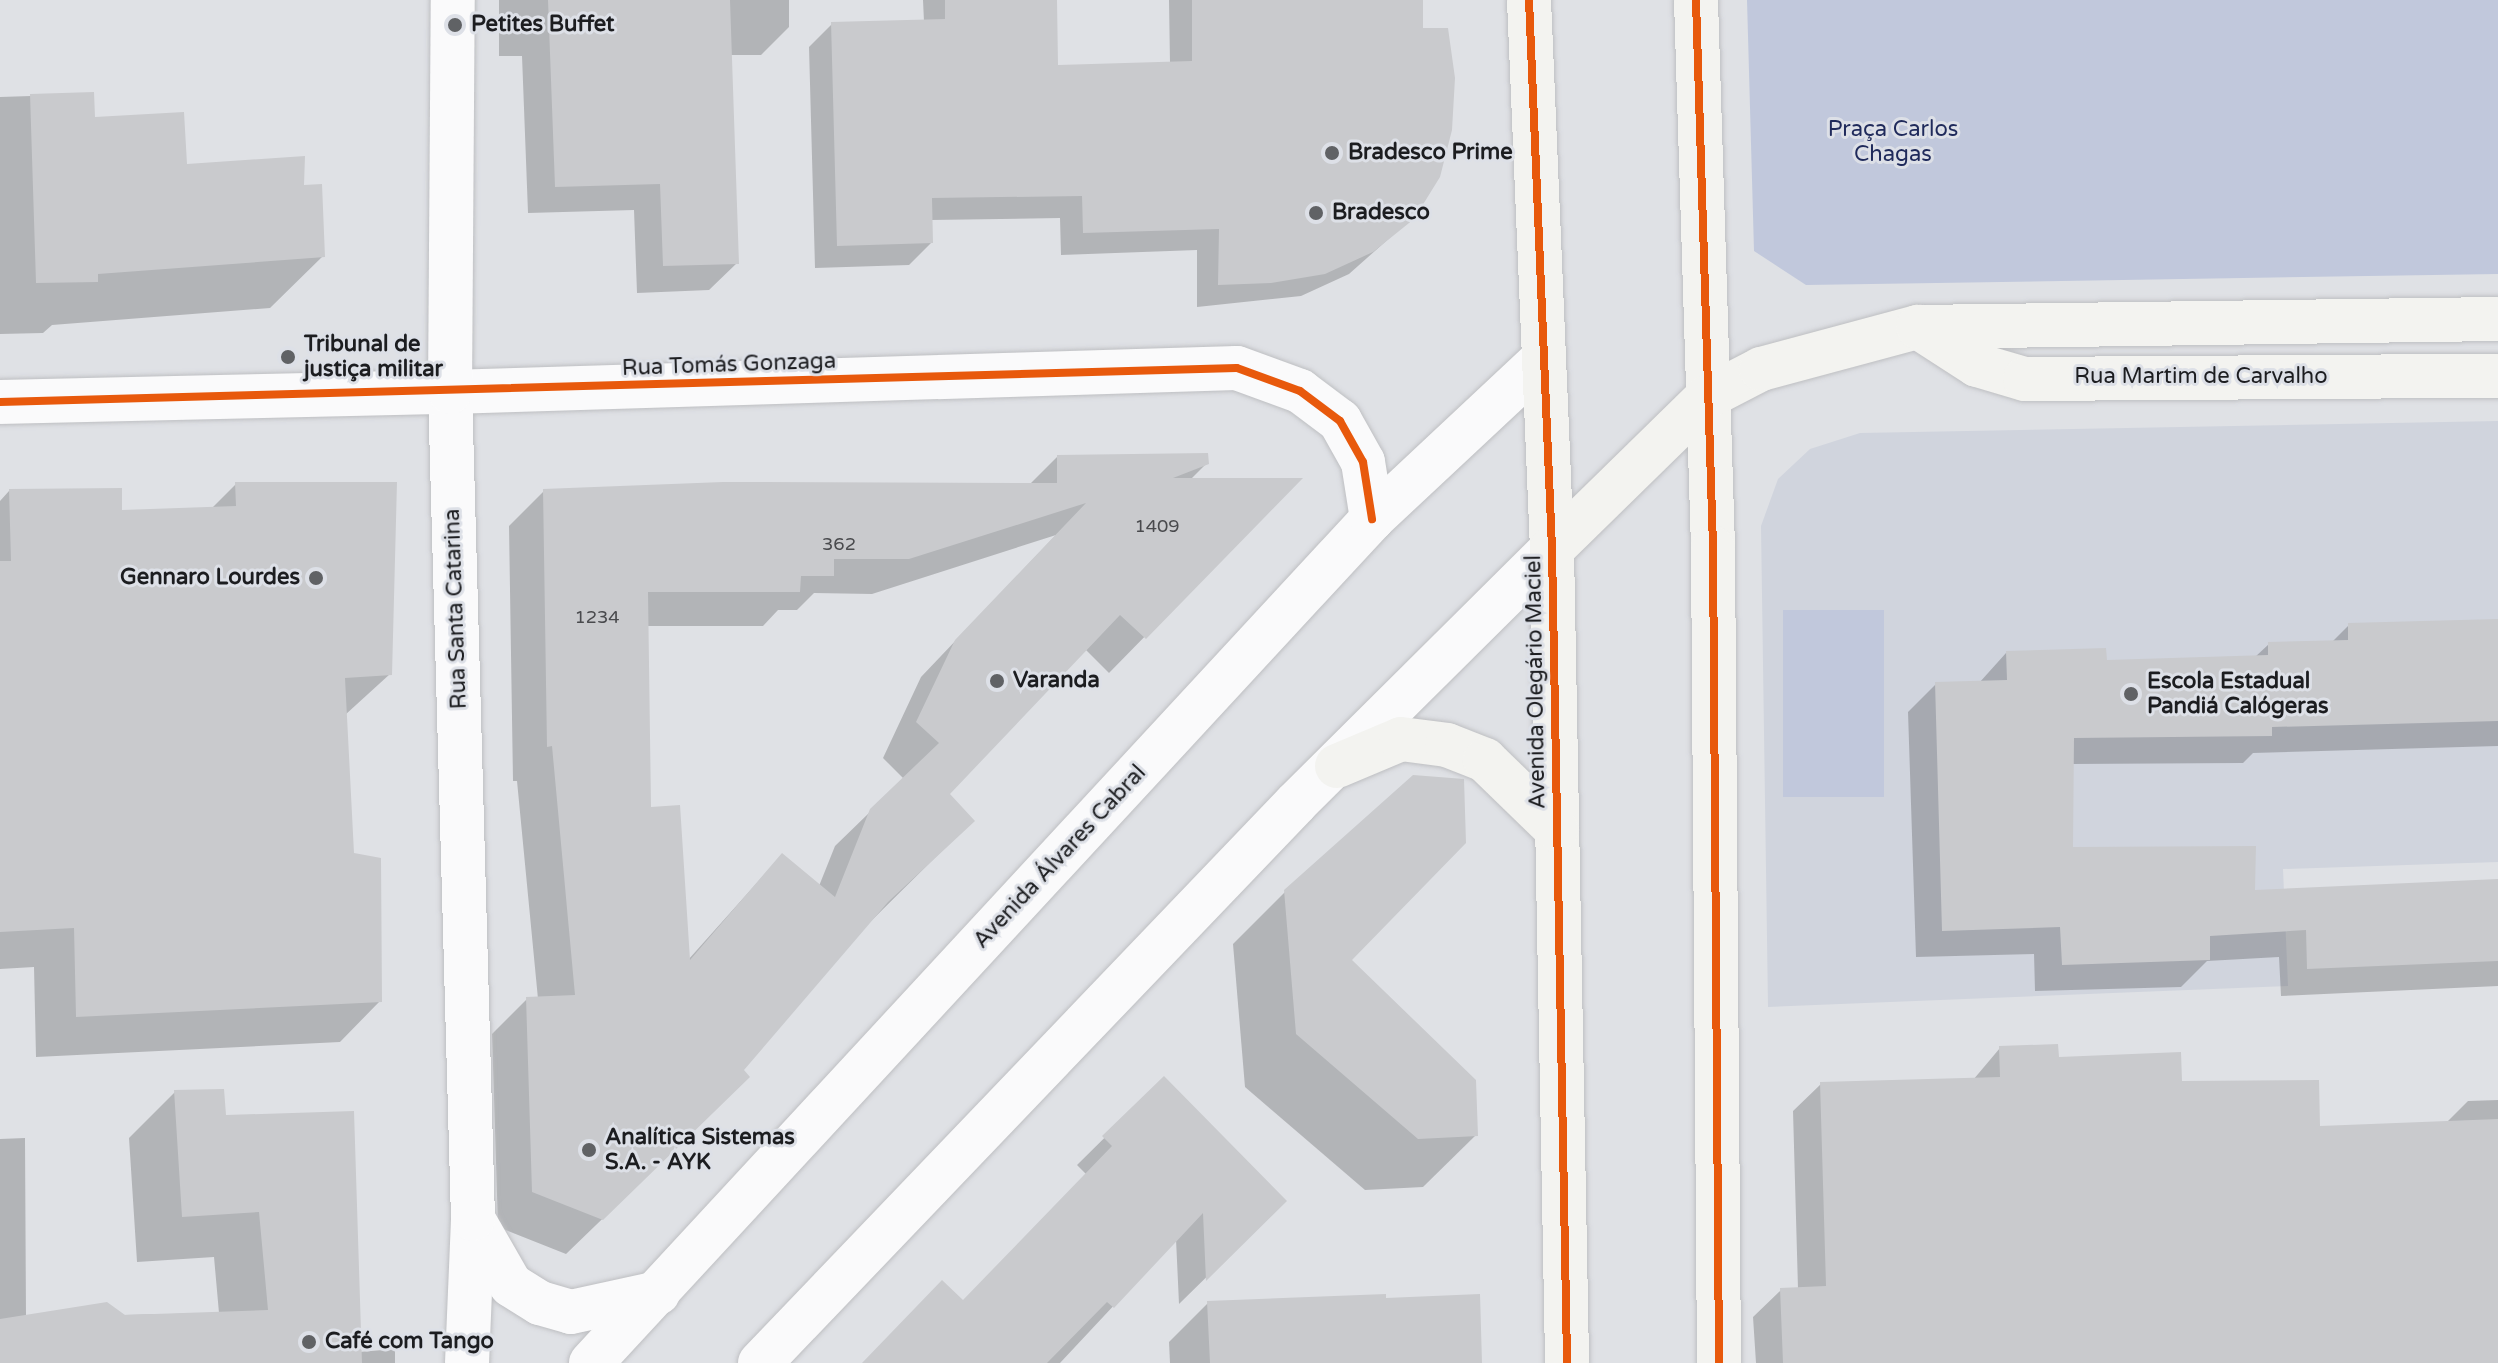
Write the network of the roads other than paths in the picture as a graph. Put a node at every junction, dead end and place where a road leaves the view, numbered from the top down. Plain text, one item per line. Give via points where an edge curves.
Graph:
1 (453, 0) edge
2 (1529, 0) edge
3 (1696, 0) edge
4 (2498, 319) edge
5 (1918, 327) junction
6 (1540, 362) junction
7 (2498, 376) edge
8 (450, 392) junction
9 (1707, 397) junction
10 (0, 402) edge
11 (1372, 519) junction
12 (1552, 549) junction
13 (1337, 766) junction
14 (1557, 830) junction
15 (473, 1219) junction
16 (658, 1293) junction
17 (467, 1363) edge
18 (591, 1363) edge
19 (760, 1363) edge
20 (1567, 1363) edge
21 (1719, 1363) edge

1 - 8 street, Rua Santa Catarina
2 - 6 main road, Avenida Olegário Maciel
3 - 9 main road
4 - 5 main road
5 - 7 main road, Rua Martim de Carvalho via 1977,365 2025,379
5 - 9 main road via 1761,369
6 - 11 street, Avenida Álvares Cabral
6 - 12 main road, Avenida Olegário Maciel
8 - 10 street, Rua Tomás Gonzaga
8 - 11 street, Rua Tomás Gonzaga via 1237,368 1300,391 1340,421 1363,462
8 - 15 street, Rua Santa Catarina
9 - 12 main road
9 - 21 main road via 1713,548
11 - 16 street, Avenida Álvares Cabral
12 - 13 street
12 - 14 main road, Avenida Olegário Maciel
13 - 14 main road via 1401,739 1447,745 1485,760
13 - 19 street
14 - 20 main road, Avenida Olegário Maciel
15 - 16 street, Rua Santa Catarina via 511,1285 540,1303 571,1312
15 - 17 street, Rua Santa Catarina
16 - 18 street, Avenida Álvares Cabral

